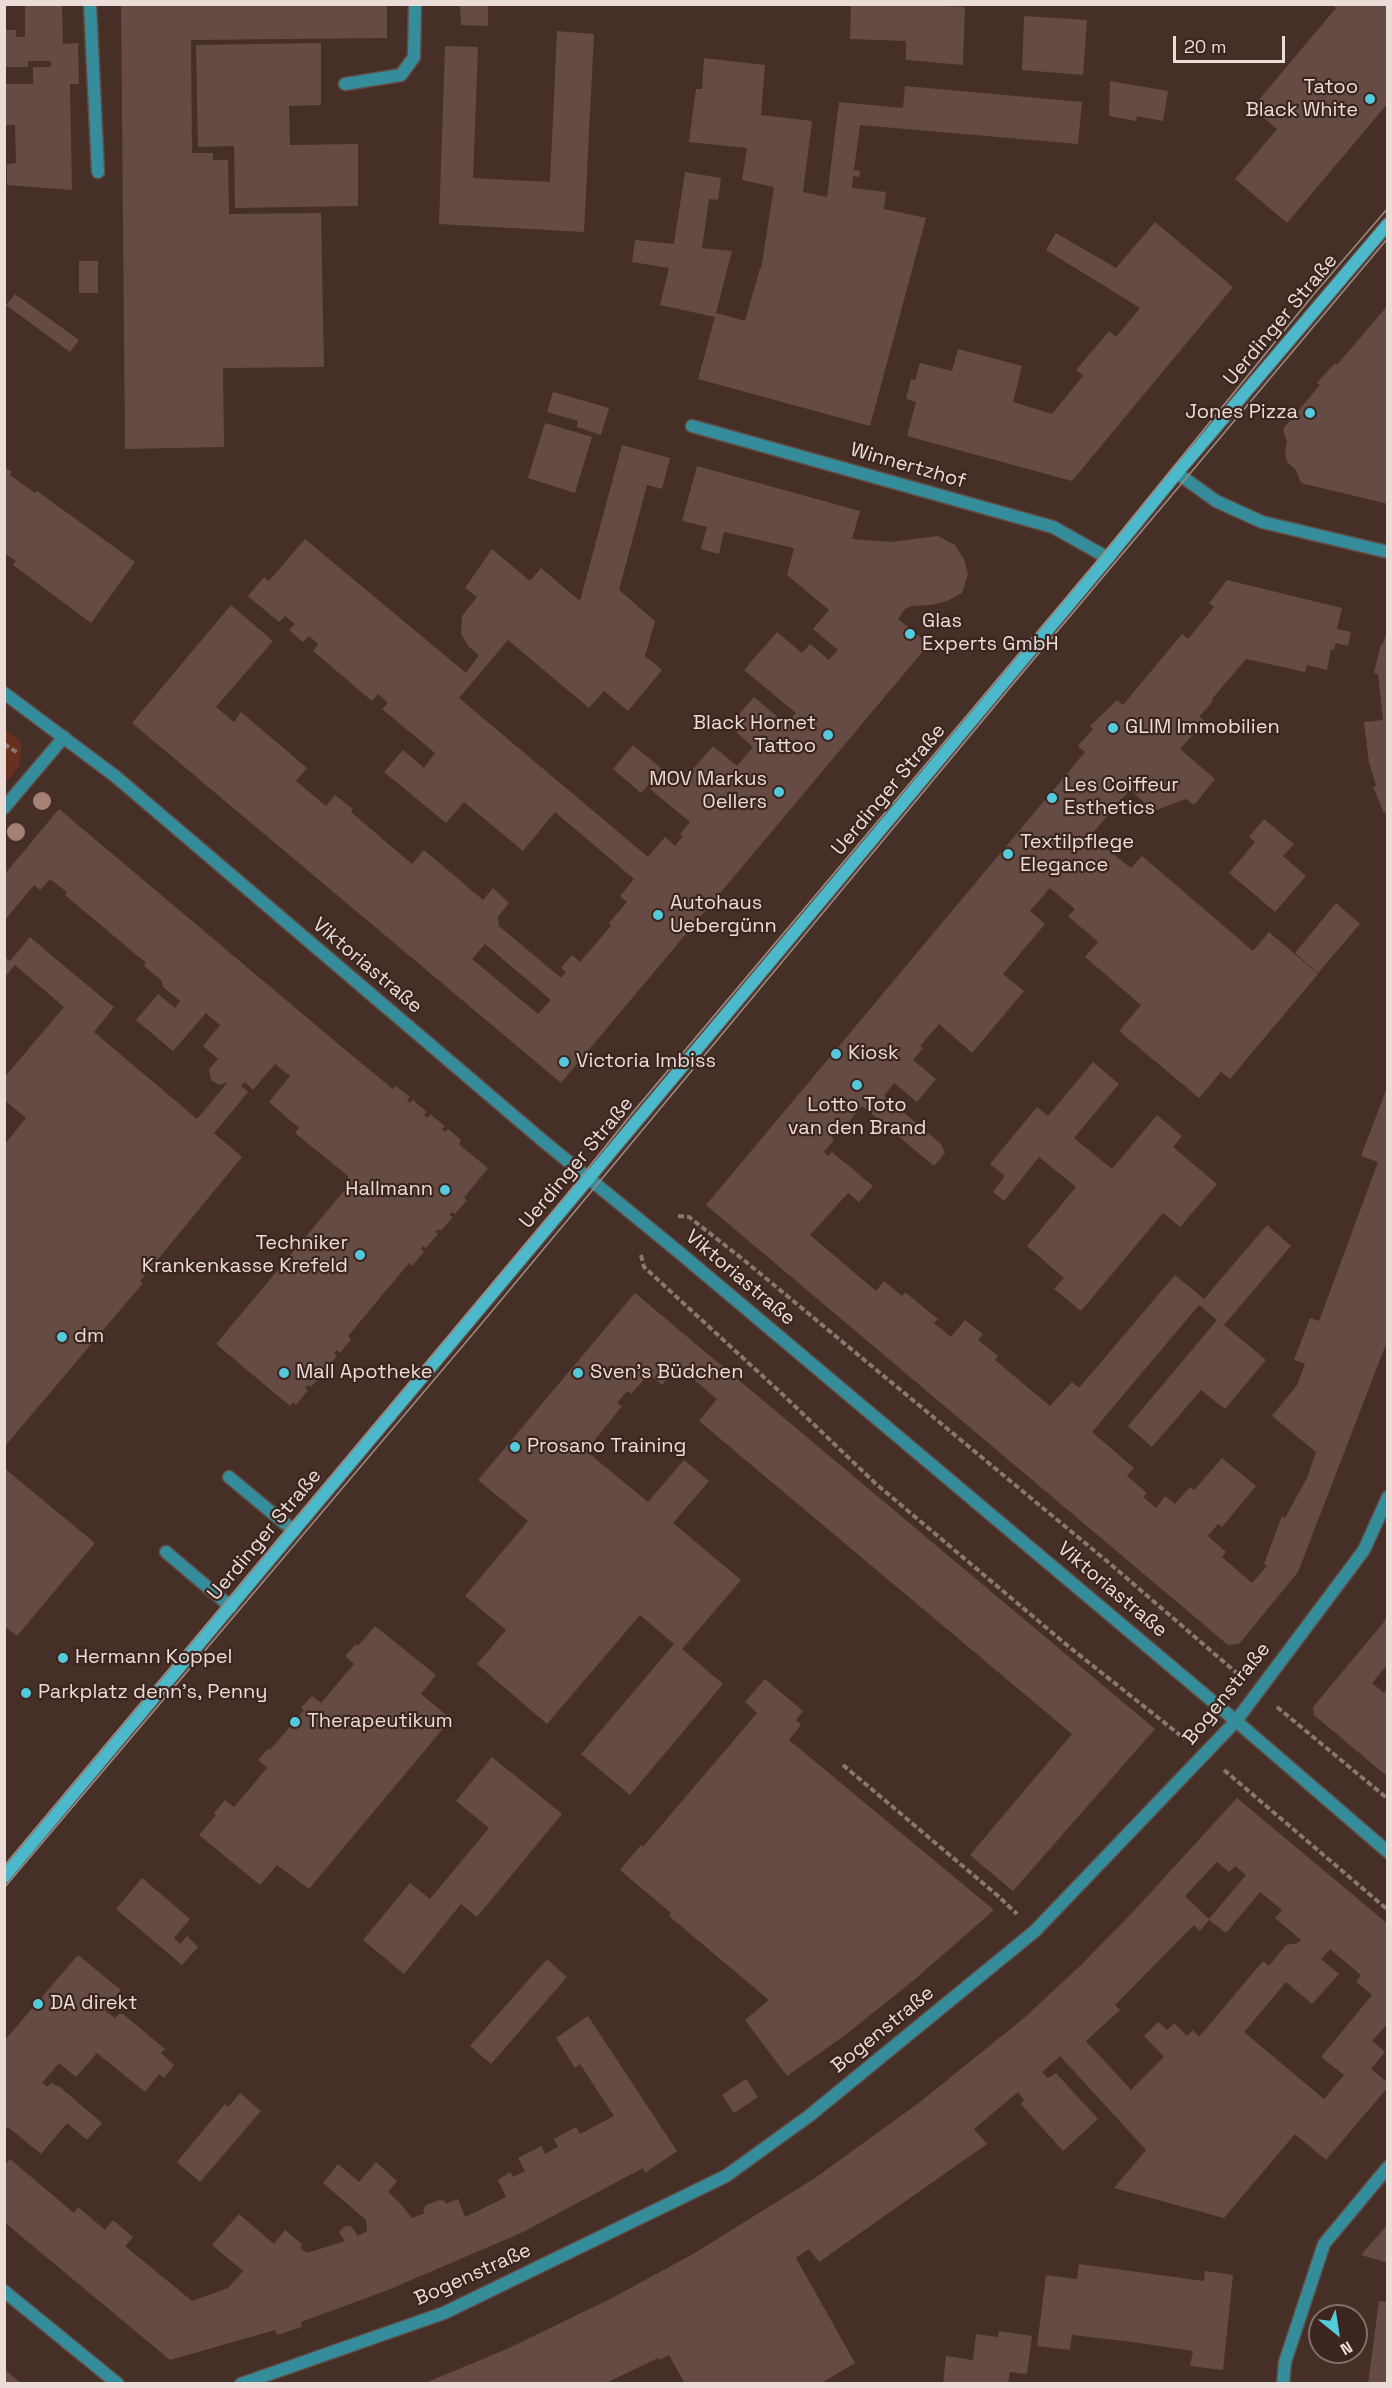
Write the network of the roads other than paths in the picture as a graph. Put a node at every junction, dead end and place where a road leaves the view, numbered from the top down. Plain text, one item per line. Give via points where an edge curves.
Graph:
1 (90, 4) edge
2 (415, 4) edge
3 (345, 84) dead end
4 (98, 172) dead end
5 (1388, 224) edge
6 (692, 426) dead end
7 (1177, 473) junction
8 (1388, 552) edge
9 (1108, 558) junction
10 (4, 693) edge
11 (64, 737) junction
12 (4, 808) edge
13 (588, 1179) junction
14 (229, 1477) dead end
15 (1388, 1497) edge
16 (294, 1531) junction
17 (166, 1552) dead end
18 (231, 1607) junction
19 (1236, 1721) junction
20 (1388, 1852) edge
21 (4, 1877) edge
22 (1388, 2167) edge
23 (4, 2291) edge
24 (118, 2384) edge
25 (241, 2384) edge
26 (1283, 2384) edge

1 - 4 street
2 - 3 street via 414,57 401,75
5 - 7 main road, Uerdinger Straße
6 - 9 street, Winnertzhof via 1053,527
7 - 8 street via 1216,501 1262,522
7 - 9 main road, Uerdinger Straße
9 - 13 main road, Uerdinger Straße
10 - 11 street, Viktoriastraße
11 - 12 street
11 - 13 street, Viktoriastraße via 115,776
13 - 16 main road, Uerdinger Straße
13 - 19 street, Viktoriastraße
14 - 16 street
15 - 19 street, Bogenstraße via 1364,1550
16 - 18 main road, Uerdinger Straße
17 - 18 street
18 - 21 main road, Uerdinger Straße
19 - 20 street, Viktoriastraße
19 - 25 street, Bogenstraße via 1035,1931 809,2116 726,2176 444,2313
22 - 26 street via 1324,2244 1285,2362
23 - 24 street

